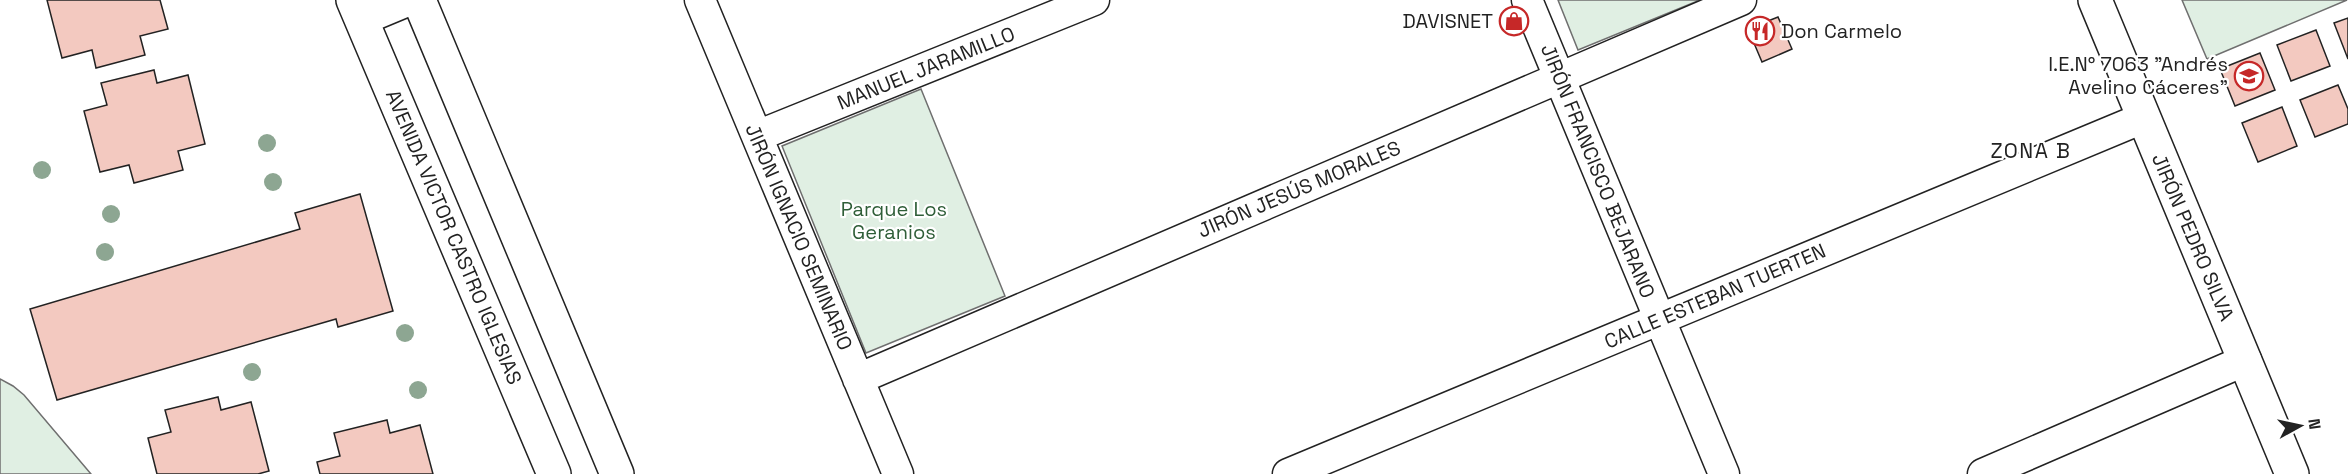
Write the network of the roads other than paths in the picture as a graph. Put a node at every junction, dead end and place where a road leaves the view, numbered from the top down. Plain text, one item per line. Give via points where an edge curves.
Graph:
1 (410, 0) edge
2 (419, 0) edge
3 (700, 0) edge
4 (1094, 0) edge
5 (1527, 0) edge
6 (1741, 0) edge
7 (2095, 0) edge
8 (358, 10) edge
9 (1560, 78) junction
10 (2143, 118) junction
11 (757, 136) junction
12 (1659, 320) junction
13 (2246, 360) junction
14 (858, 379) junction
15 (1997, 471) edge
16 (554, 474) edge
17 (617, 474) edge
18 (898, 474) edge
19 (1287, 474) edge
20 (1724, 474) edge
21 (2292, 474) edge

1 - 8 street
2 - 17 street
3 - 11 street, JIRÓN IGNACIO SEMINARIO
4 - 11 street, MANUEL JARAMILLO
5 - 9 street, JIRÓN FRANCISCO BEJARANO
6 - 9 street, JIRÓN JESÚS MORALES
7 - 10 street, JIRÓN PEDRO SILVA
8 - 16 street, AVENIDA VICTOR CASTRO IGLESIAS
9 - 12 street, JIRÓN FRANCISCO BEJARANO
9 - 14 street, JIRÓN JESÚS MORALES
10 - 12 street, CALLE ESTEBAN TUERTEN
10 - 13 street, JIRÓN PEDRO SILVA
11 - 14 street, JIRÓN IGNACIO SEMINARIO
12 - 19 street, CALLE ESTEBAN TUERTEN
12 - 20 street, JIRÓN FRANCISCO BEJARANO
13 - 15 street
13 - 21 street, JIRÓN PEDRO SILVA
14 - 18 street, JIRÓN IGNACIO SEMINARIO

